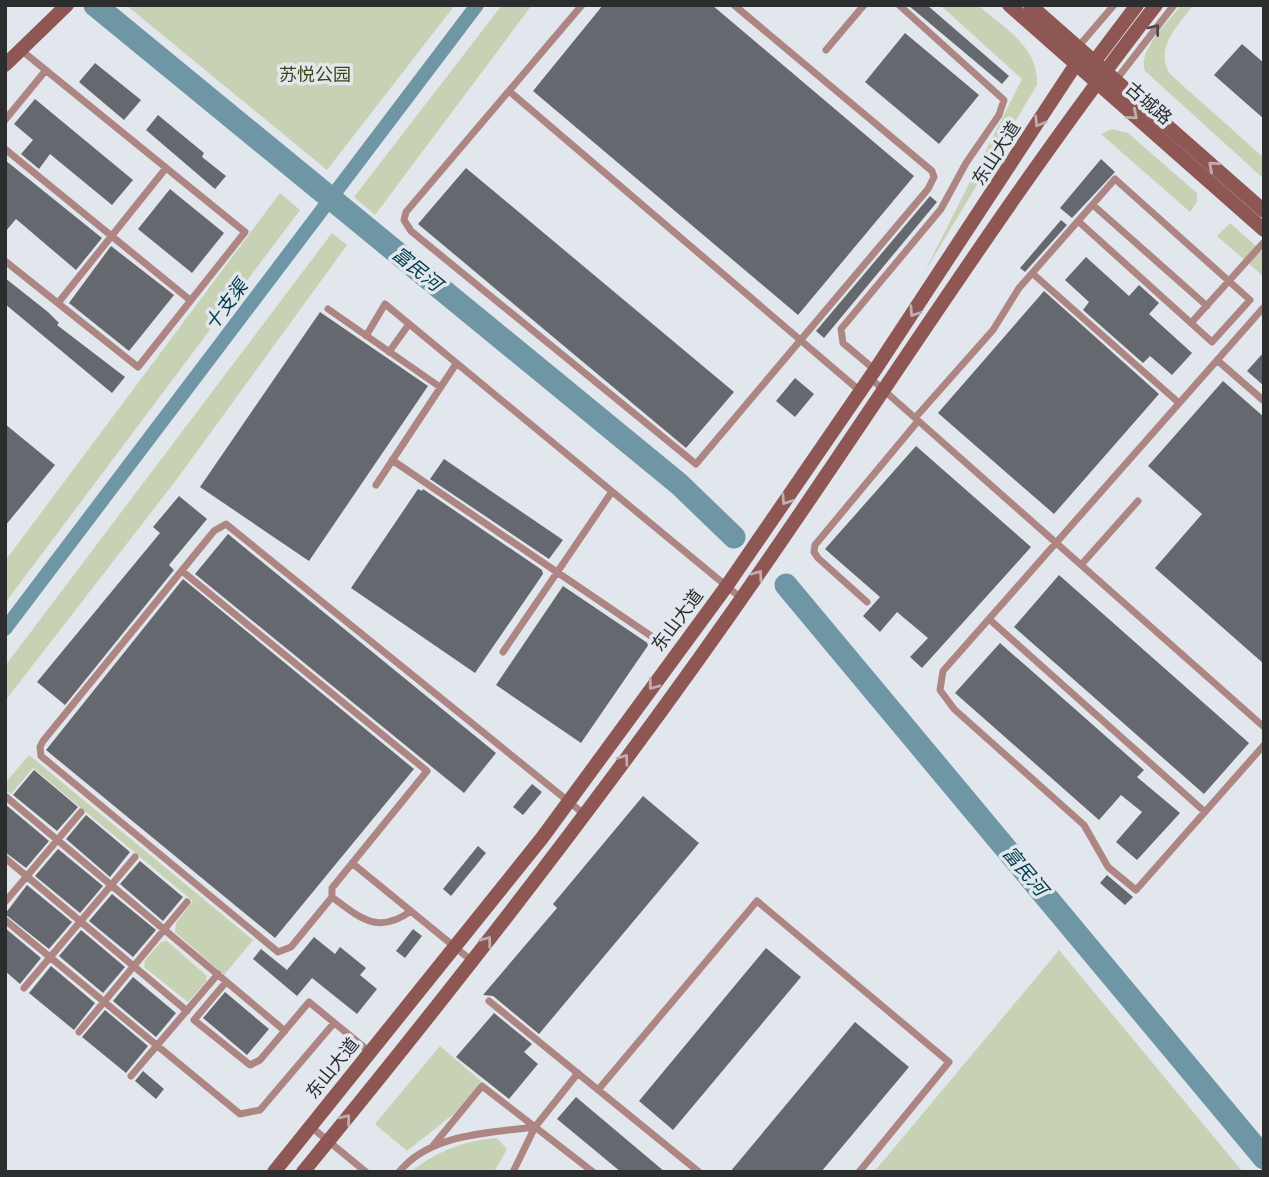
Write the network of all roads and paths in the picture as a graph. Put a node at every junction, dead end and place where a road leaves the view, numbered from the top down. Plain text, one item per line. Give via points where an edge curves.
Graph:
1 (582, 5) edge
2 (734, 5) edge
3 (863, 5) edge
4 (899, 5) edge
5 (1009, 5) edge
6 (1030, 5) edge
7 (1114, 5) edge
8 (1136, 5) edge
9 (1156, 5) edge
10 (1174, 5) edge
11 (62, 10) edge
12 (21, 50) junction
13 (826, 50) dead end
14 (1074, 56) junction
15 (5, 65) edge
16 (46, 70) junction
17 (1104, 78) junction
18 (509, 91) junction
19 (5, 120) edge
20 (5, 149) edge
21 (166, 168) junction
22 (1093, 205) junction
23 (1264, 211) edge
24 (1078, 221) junction
25 (1264, 230) edge
26 (112, 236) junction
27 (1264, 242) edge
28 (5, 261) edge
29 (1032, 273) junction
30 (1229, 281) junction
31 (190, 300) junction
32 (58, 303) junction
33 (1207, 306) junction
34 (1264, 307) edge
35 (328, 309) dead end
36 (1191, 323) junction
37 (409, 324) junction
38 (366, 336) junction
39 (801, 341) junction
40 (389, 352) junction
41 (1217, 360) junction
42 (456, 364) junction
43 (872, 374) junction
44 (440, 387) junction
45 (883, 391) junction
46 (861, 392) junction
47 (1264, 401) edge
48 (1179, 403) junction
49 (916, 420) junction
50 (392, 460) junction
51 (376, 485) dead end
52 (611, 493) junction
53 (1138, 502) dead end
54 (1056, 543) junction
55 (1081, 565) junction
56 (182, 571) junction
57 (557, 572) junction
58 (726, 587) junction
59 (741, 598) junction
60 (867, 601) dead end
61 (989, 619) junction
62 (651, 636) dead end
63 (503, 652) dead end
64 (1264, 727) edge
65 (1264, 745) edge
66 (5, 796) edge
67 (569, 802) junction
68 (81, 812) dead end
69 (1205, 812) junction
70 (584, 814) junction
71 (57, 840) junction
72 (135, 857) dead end
73 (5, 858) edge
74 (352, 863) junction
75 (27, 877) junction
76 (111, 885) junction
77 (332, 897) junction
78 (5, 902) edge
79 (187, 902) dead end
80 (411, 911) junction
81 (5, 920) edge
82 (80, 922) junction
83 (164, 929) junction
84 (454, 947) junction
85 (50, 957) junction
86 (472, 961) junction
87 (134, 966) junction
88 (218, 974) junction
89 (226, 982) junction
90 (24, 988) dead end
91 (489, 1001) dead end
92 (103, 1002) junction
93 (187, 1011) junction
94 (334, 1023) junction
95 (285, 1031) junction
96 (79, 1032) dead end
97 (156, 1047) junction
98 (370, 1052) junction
99 (578, 1073) junction
100 (131, 1076) dead end
101 (598, 1090) junction
102 (310, 1126) junction
103 (535, 1127) junction
104 (328, 1141) junction
105 (432, 1147) junction
106 (279, 1170) edge
107 (303, 1172) edge
108 (366, 1172) edge
109 (399, 1172) edge
110 (513, 1172) edge
111 (593, 1172) edge
112 (698, 1172) edge
113 (859, 1172) edge

1 - 18 lane
2 - 39 lane via 932,171 928,189
3 - 13 lane
4 - 43 lane via 1004,100 937,215 842,329 843,343
5 - 14 main road, 古城路
6 - 14 main road, 古城路
7 - 14 lane
8 - 17 main road
9 - 17 main road
17 -> 10 lane
11 - 12 main road
12 - 15 main road
12 - 16 lane
14 - 17 main road
14 - 17 main road, 古城路
14 -> 43 main road, 东山大道
16 - 19 lane
16 - 21 lane
23 -> 17 main road, 古城路
17 -> 25 main road, 古城路
17 - 45 main road
18 - 39 lane
18 - 39 lane via 406,212 404,220 411,231 696,464
20 - 26 lane
21 - 26 lane
21 - 31 lane via 245,232
22 - 24 lane
22 - 30 lane via 1115,180
22 - 33 lane
24 - 29 lane
24 - 36 lane
26 - 31 lane
26 - 32 lane
27 - 30 lane
28 - 32 lane
29 - 48 lane
29 - 49 lane via 993,330
30 - 33 lane
30 - 36 lane via 1250,300 1212,342
31 - 32 lane via 138,367
33 - 36 lane
34 - 41 lane
35 - 38 lane
37 - 38 lane via 385,304
37 - 40 lane
37 - 42 lane
38 - 40 lane
39 - 46 lane
40 - 44 lane
41 - 47 lane
41 - 48 lane
42 - 44 lane
42 - 52 lane
43 - 45 lane
43 - 46 main road, 东山大道
44 - 50 lane
45 - 49 lane
59 -> 45 main road
46 -> 58 main road, 东山大道
48 - 54 lane
49 - 54 lane
49 - 60 lane via 815,545 818,558
50 - 51 lane
50 - 57 lane
52 - 57 lane
52 - 58 lane
53 - 55 lane
54 - 55 lane
54 - 61 lane
55 - 64 lane
56 - 67 lane via 214,531 226,524 233,527
56 - 74 lane via 427,771
56 - 77 lane via 43,741 41,756 278,952 291,947
57 - 62 lane
57 - 63 lane
58 - 59 lane
58 -> 67 main road, 东山大道
70 -> 59 main road
61 - 69 lane
61 - 69 lane via 943,671 940,691 954,709 1084,824 1118,876 1136,890
65 - 69 lane
66 - 71 lane
67 - 70 lane
67 - 84 main road, 东山大道
68 - 71 lane
86 -> 70 main road
71 - 75 lane
71 - 76 lane
72 - 76 lane
73 - 75 lane
74 - 77 lane via 332,888
74 - 80 lane
75 - 78 lane
75 - 82 lane
76 - 82 lane
76 - 83 lane
77 - 80 lane via 379,924 399,920
79 - 83 lane
80 - 84 lane
81 - 85 lane
82 - 85 lane
82 - 87 lane
83 - 87 lane
83 - 88 lane
84 - 86 lane
84 - 98 main road, 东山大道
85 - 90 lane
85 - 92 lane
104 -> 86 main road
87 - 92 lane
87 - 93 lane
88 - 89 lane
88 - 93 lane
89 - 95 lane
89 - 95 lane via 194,1020 244,1062 253,1066
91 - 99 lane
92 - 96 lane
92 - 97 lane
93 - 97 lane
94 - 95 lane via 309,1002
94 - 97 lane via 265,1104 249,1115 235,1112
94 - 98 lane
97 - 100 lane
98 - 102 main road, 东山大道
99 - 101 lane
99 - 103 lane
101 - 112 lane
101 - 113 lane via 757,901 949,1062
102 - 104 lane
102 - 106 main road, 东山大道
103 - 105 lane via 466,1136
103 - 105 lane via 482,1086
103 - 110 lane
103 - 111 lane
104 - 107 main road
104 - 108 lane
105 - 109 lane

